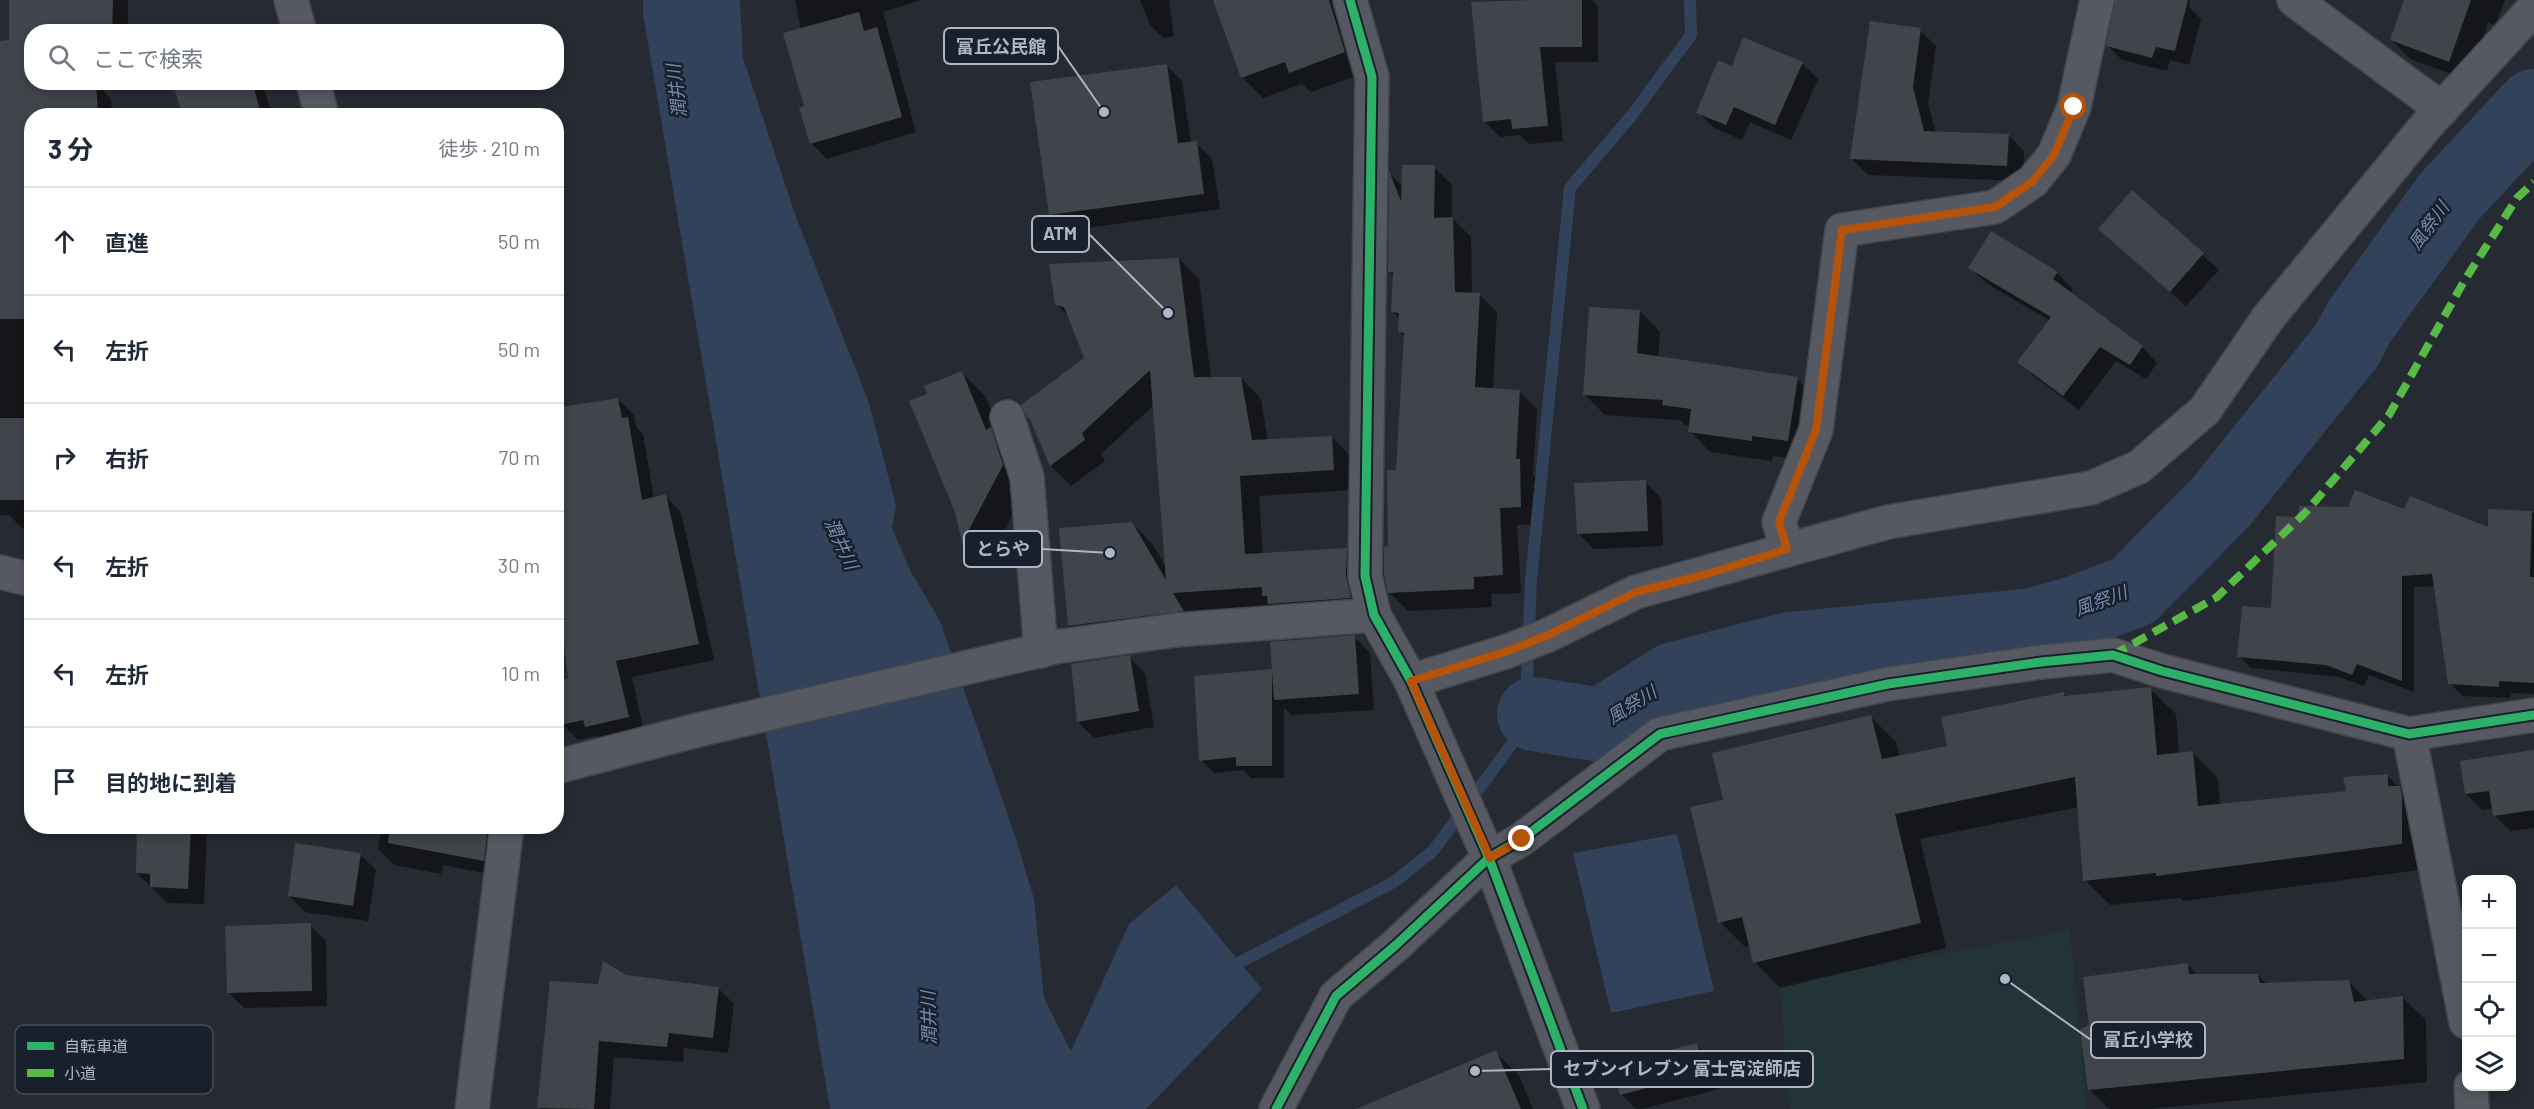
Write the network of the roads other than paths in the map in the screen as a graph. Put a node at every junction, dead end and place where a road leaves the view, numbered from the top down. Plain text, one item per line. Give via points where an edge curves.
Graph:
1 (291, 0) edge
2 (1350, 0) edge
3 (2097, 0) edge
4 (2294, 0) edge
5 (2534, 8) edge
6 (298, 24) edge
7 (315, 90) edge
8 (320, 108) edge
9 (2442, 109) junction
10 (1007, 417) dead end
11 (1787, 549) junction
12 (0, 572) edge
13 (24, 578) edge
14 (1374, 615) junction
15 (1041, 651) junction
16 (1411, 681) junction
17 (2534, 715) edge
18 (2409, 734) junction
19 (564, 765) edge
20 (506, 834) edge
21 (1490, 858) junction
22 (2462, 1002) edge
23 (2471, 1091) edge
24 (472, 1109) edge
25 (1276, 1109) edge
26 (1583, 1109) edge
27 (2472, 1109) edge

1 - 6 street
2 - 14 street via 1372,77 1365,576
3 - 11 street via 2074,107 2054,155 2033,181 1995,207 1842,230 1816,430 1779,522
4 - 9 street
5 - 9 street
7 - 8 street
9 - 11 street via 2268,318 2205,410 2139,467 2091,488 1888,522
10 - 15 street via 1028,477
11 - 16 street via 1636,592 1546,636
12 - 13 street
14 - 15 street via 1176,630
14 - 16 street
15 - 19 street
16 - 21 street
17 - 18 street
18 - 21 street via 2113,656 2041,662 1888,684 1660,734 1522,839
18 - 22 street
20 - 24 street
21 - 25 street via 1336,996
21 - 26 street
23 - 27 street

